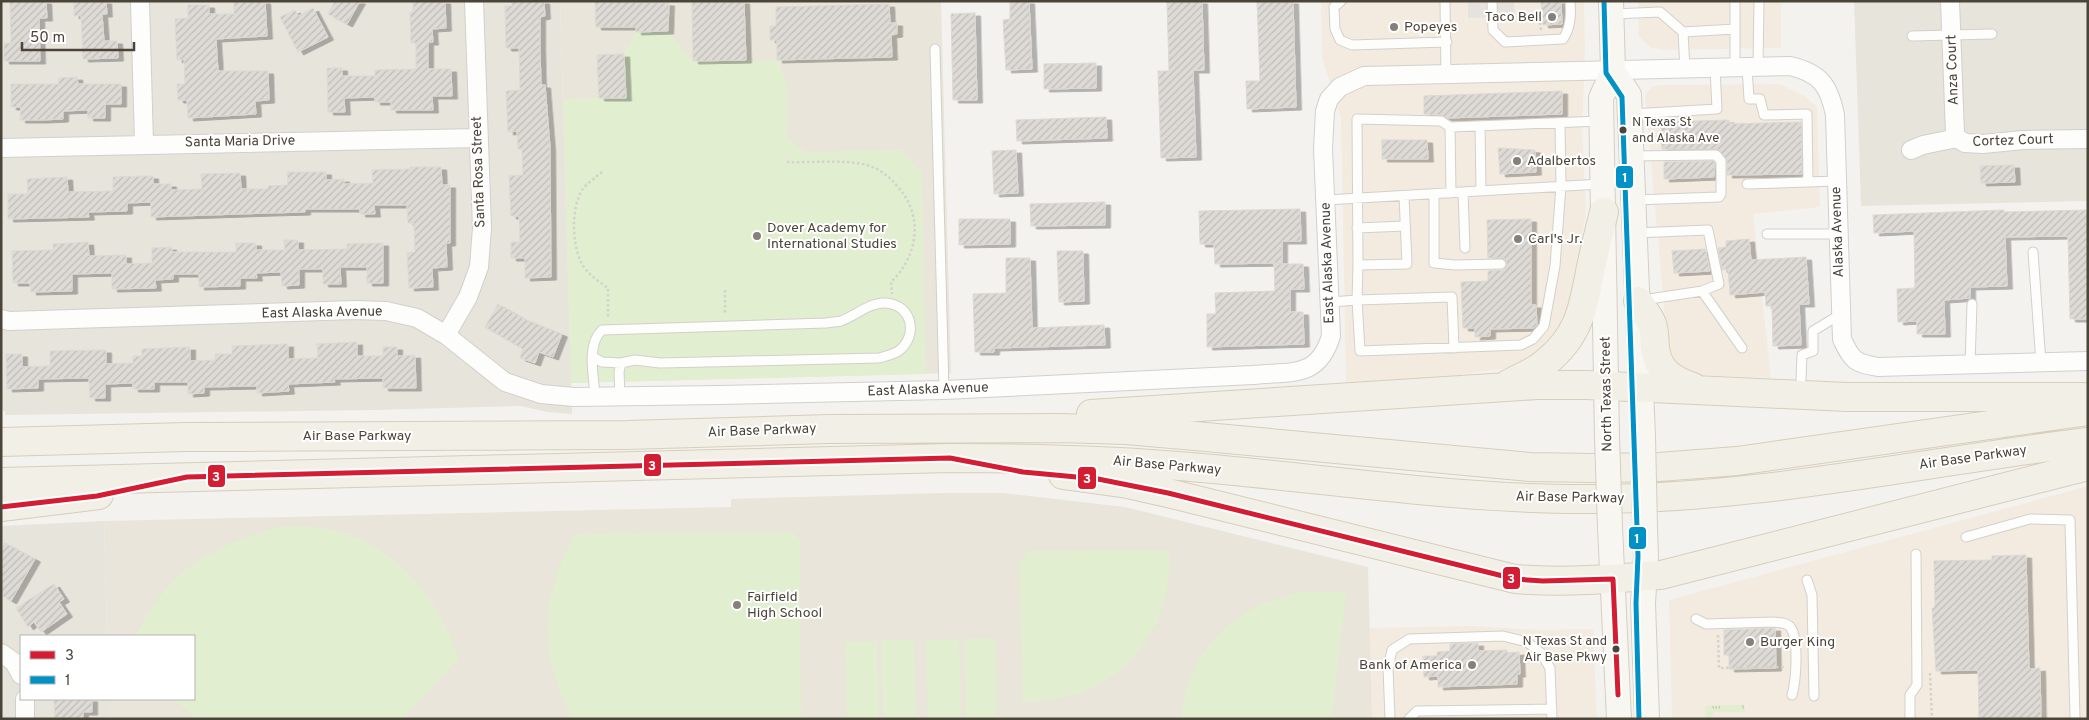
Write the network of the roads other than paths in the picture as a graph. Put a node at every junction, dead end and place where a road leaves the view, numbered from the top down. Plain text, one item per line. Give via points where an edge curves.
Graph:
1 (140, 1) edge
2 (474, 1) edge
3 (1341, 1) edge
4 (1445, 1) edge
5 (1492, 1) edge
6 (1570, 1) edge
7 (1735, 1) edge
8 (1759, 1) edge
9 (1950, 1) edge
10 (1611, 8) edge
11 (1735, 30) junction
12 (1683, 32) junction
13 (1951, 34) junction
14 (1992, 34) dead end
15 (1912, 36) dead end
16 (1446, 42) junction
17 (935, 49) dead end
18 (1747, 67) junction
19 (1715, 68) junction
20 (1685, 69) junction
21 (1613, 71) junction
22 (1446, 74) junction
23 (1630, 114) junction
24 (1601, 121) junction
25 (1560, 123) junction
26 (1480, 126) junction
27 (1450, 127) junction
28 (478, 138) junction
29 (1957, 138) junction
30 (2088, 139) edge
31 (144, 144) junction
32 (1, 148) edge
33 (1911, 150) dead end
34 (1631, 156) junction
35 (1837, 181) junction
36 (1808, 182) junction
37 (1603, 184) junction
38 (1747, 184) dead end
39 (1561, 186) junction
40 (1481, 191) junction
41 (1463, 192) junction
42 (1451, 193) junction
43 (1434, 194) junction
44 (1404, 196) junction
45 (1357, 198) junction
46 (1326, 200) junction
47 (1633, 200) junction
48 (1604, 212) junction
49 (1405, 226) junction
50 (1357, 228) junction
51 (1634, 233) junction
52 (1768, 234) dead end
53 (1838, 234) junction
54 (1465, 248) dead end
55 (2033, 252) dead end
56 (1501, 264) dead end
57 (1358, 265) junction
58 (1702, 290) junction
59 (1357, 300) junction
60 (1638, 301) junction
61 (1331, 302) junction
62 (1972, 304) dead end
63 (1841, 314) junction
64 (1, 319) edge
65 (446, 335) junction
66 (1454, 348) junction
67 (1742, 348) dead end
68 (593, 357) junction
69 (2088, 362) edge
70 (621, 363) junction
71 (2041, 363) junction
72 (1970, 364) junction
73 (1801, 379) dead end
74 (1606, 386) junction
75 (1502, 387) junction
76 (1641, 388) junction
77 (944, 390) junction
78 (1703, 390) junction
79 (595, 396) junction
80 (620, 396) junction
81 (2088, 398) edge
82 (2088, 411) edge
83 (1, 428) edge
84 (950, 428) junction
85 (82, 440) junction
86 (1, 442) edge
87 (2088, 442) edge
88 (950, 458) junction
89 (2088, 466) edge
90 (187, 477) junction
91 (1, 482) edge
92 (1, 506) edge
93 (1966, 537) dead end
94 (1916, 554) dead end
95 (1645, 576) junction
96 (1613, 579) junction
97 (1807, 580) dead end
98 (1696, 619) dead end
99 (1, 653) edge
100 (20, 673) edge
101 (1792, 695) dead end
102 (1814, 696) dead end
103 (24, 700) edge
104 (1552, 714) edge
105 (25, 719) edge
106 (1390, 719) edge
107 (1409, 719) edge
108 (1619, 719) edge
109 (1647, 719) edge
110 (1910, 719) edge
111 (2075, 719) edge

1 - 31 street
2 - 28 street, Santa Rosa Street
3 - 16 lane via 1334,7 1335,29 1340,40 1352,45
4 - 16 lane
5 - 6 lane via 1493,30 1505,42 1563,39 1568,31
7 - 11 lane
8 - 18 lane
9 - 13 street, Anza Court
10 - 12 lane via 1660,12
10 - 21 main road, North Texas Street
11 - 12 lane
11 - 18 lane
12 - 20 lane
13 - 14 lane
13 - 15 lane
13 - 29 street, Anza Court
16 - 22 lane
17 - 77 lane
18 - 19 street, Alaska Avenue
18 - 35 street, Alaska Avenue via 1805,69 1825,84 1835,115
18 - 36 lane via 1749,99 1760,99 1764,115 1807,114
19 - 20 street, Alaska Avenue
19 - 23 lane via 1717,109
20 - 21 street, Alaska Avenue
21 - 22 street, East Alaska Avenue
21 - 23 main road via 1629,95
21 - 24 main road, North Texas Street via 1601,98
22 - 46 street, East Alaska Avenue via 1364,76 1340,87 1329,99 1325,111
23 - 34 main road
24 - 25 lane
24 - 37 main road, North Texas Street
25 - 26 lane
25 - 39 lane
26 - 27 lane
26 - 40 lane
27 - 42 lane
27 - 45 lane via 1441,121 1357,119
28 - 31 street, Santa Maria Drive
28 - 65 street, Santa Rosa Street via 482,228 479,267 468,297
29 - 30 street, Cortez Court via 1965,143 1983,144
29 - 33 street, Cortez Court
31 - 32 street, Santa Maria Drive
34 - 47 main road
34 - 47 lane via 1716,155 1721,161 1722,176 1721,194 1715,198
35 - 36 lane
35 - 53 street, Alaska Avenue
36 - 38 lane
37 - 39 lane
37 - 48 main road, North Texas Street
39 - 40 lane
39 - 66 lane via 1555,266 1544,326 1521,346
40 - 41 lane
41 - 42 lane
41 - 54 lane
42 - 43 lane
43 - 44 lane
43 - 56 lane via 1434,263
44 - 45 lane
44 - 49 lane
45 - 46 lane
45 - 50 lane
46 - 61 street, East Alaska Avenue
47 - 51 main road
48 - 74 main road, North Texas Street
48 - 75 main road via 1586,297 1572,332 1561,349 1545,363
49 - 50 lane
49 - 57 lane via 1407,264
50 - 57 lane
51 - 58 lane via 1708,230 1719,284
51 - 60 main road
52 - 53 lane
53 - 63 street, Alaska Avenue
55 - 71 lane
57 - 59 lane
58 - 60 lane
58 - 67 lane
59 - 61 lane
59 - 66 lane via 1360,351
59 - 66 lane via 1452,297
60 - 76 main road
60 - 78 main road via 1653,326 1655,348 1663,371
61 - 77 street, East Alaska Avenue via 1331,336 1327,351 1314,366 1303,370
62 - 72 lane
63 - 72 street, Alaska Avenue via 1842,339 1850,356 1860,364
63 - 73 lane via 1812,330 1813,351 1802,355
64 - 65 street, East Alaska Avenue via 386,311 416,318
65 - 79 street, East Alaska Avenue via 505,382 541,394
68 - 70 lane via 602,362
68 - 70 lane via 596,336 602,330 826,323 841,321 883,303 905,312 911,324 910,338 899,351 880,358 660,363 635,360
68 - 79 lane
69 - 71 street, Alaska Avenue
70 - 80 lane
71 - 72 street, Alaska Avenue
74 - 75 main road
74 - 76 main road
74 - 96 main road, North Texas Street, bridge
75 - 84 main road via 1036,417
76 - 78 main road
76 - 95 main road, bridge
77 - 80 street, East Alaska Avenue
78 - 81 main road via 1847,397
79 - 80 street, East Alaska Avenue
82 - 84 main road, Air Base Parkway via 1737,461 1600,468 1480,464 1126,430
83 - 85 main road via 40,431
84 - 85 main road, Air Base Parkway
85 - 86 main road, Air Base Parkway
87 - 88 main road, Air Base Parkway via 1739,492 1610,499 1468,494 1125,462 1060,458
88 - 90 main road, Air Base Parkway
88 - 96 main road via 1023,472 1098,479 1168,492 1515,579
89 - 95 main road via 1661,575
90 - 91 main road, Air Base Parkway
90 - 92 main road via 97,496
93 - 111 lane via 2030,519 2070,520
94 - 110 lane via 1917,685 1910,695
95 - 96 main road
95 - 109 main road
96 - 108 main road, North Texas Street
97 - 102 lane via 1812,595
98 - 101 lane via 1706,624 1773,622 1790,627 1795,646
99 - 100 street via 14,662
103 - 105 street
104 - 106 lane via 1550,668 1541,653 1527,642 1503,636 1409,639 1392,650 1388,668
104 - 107 lane via 1417,711

